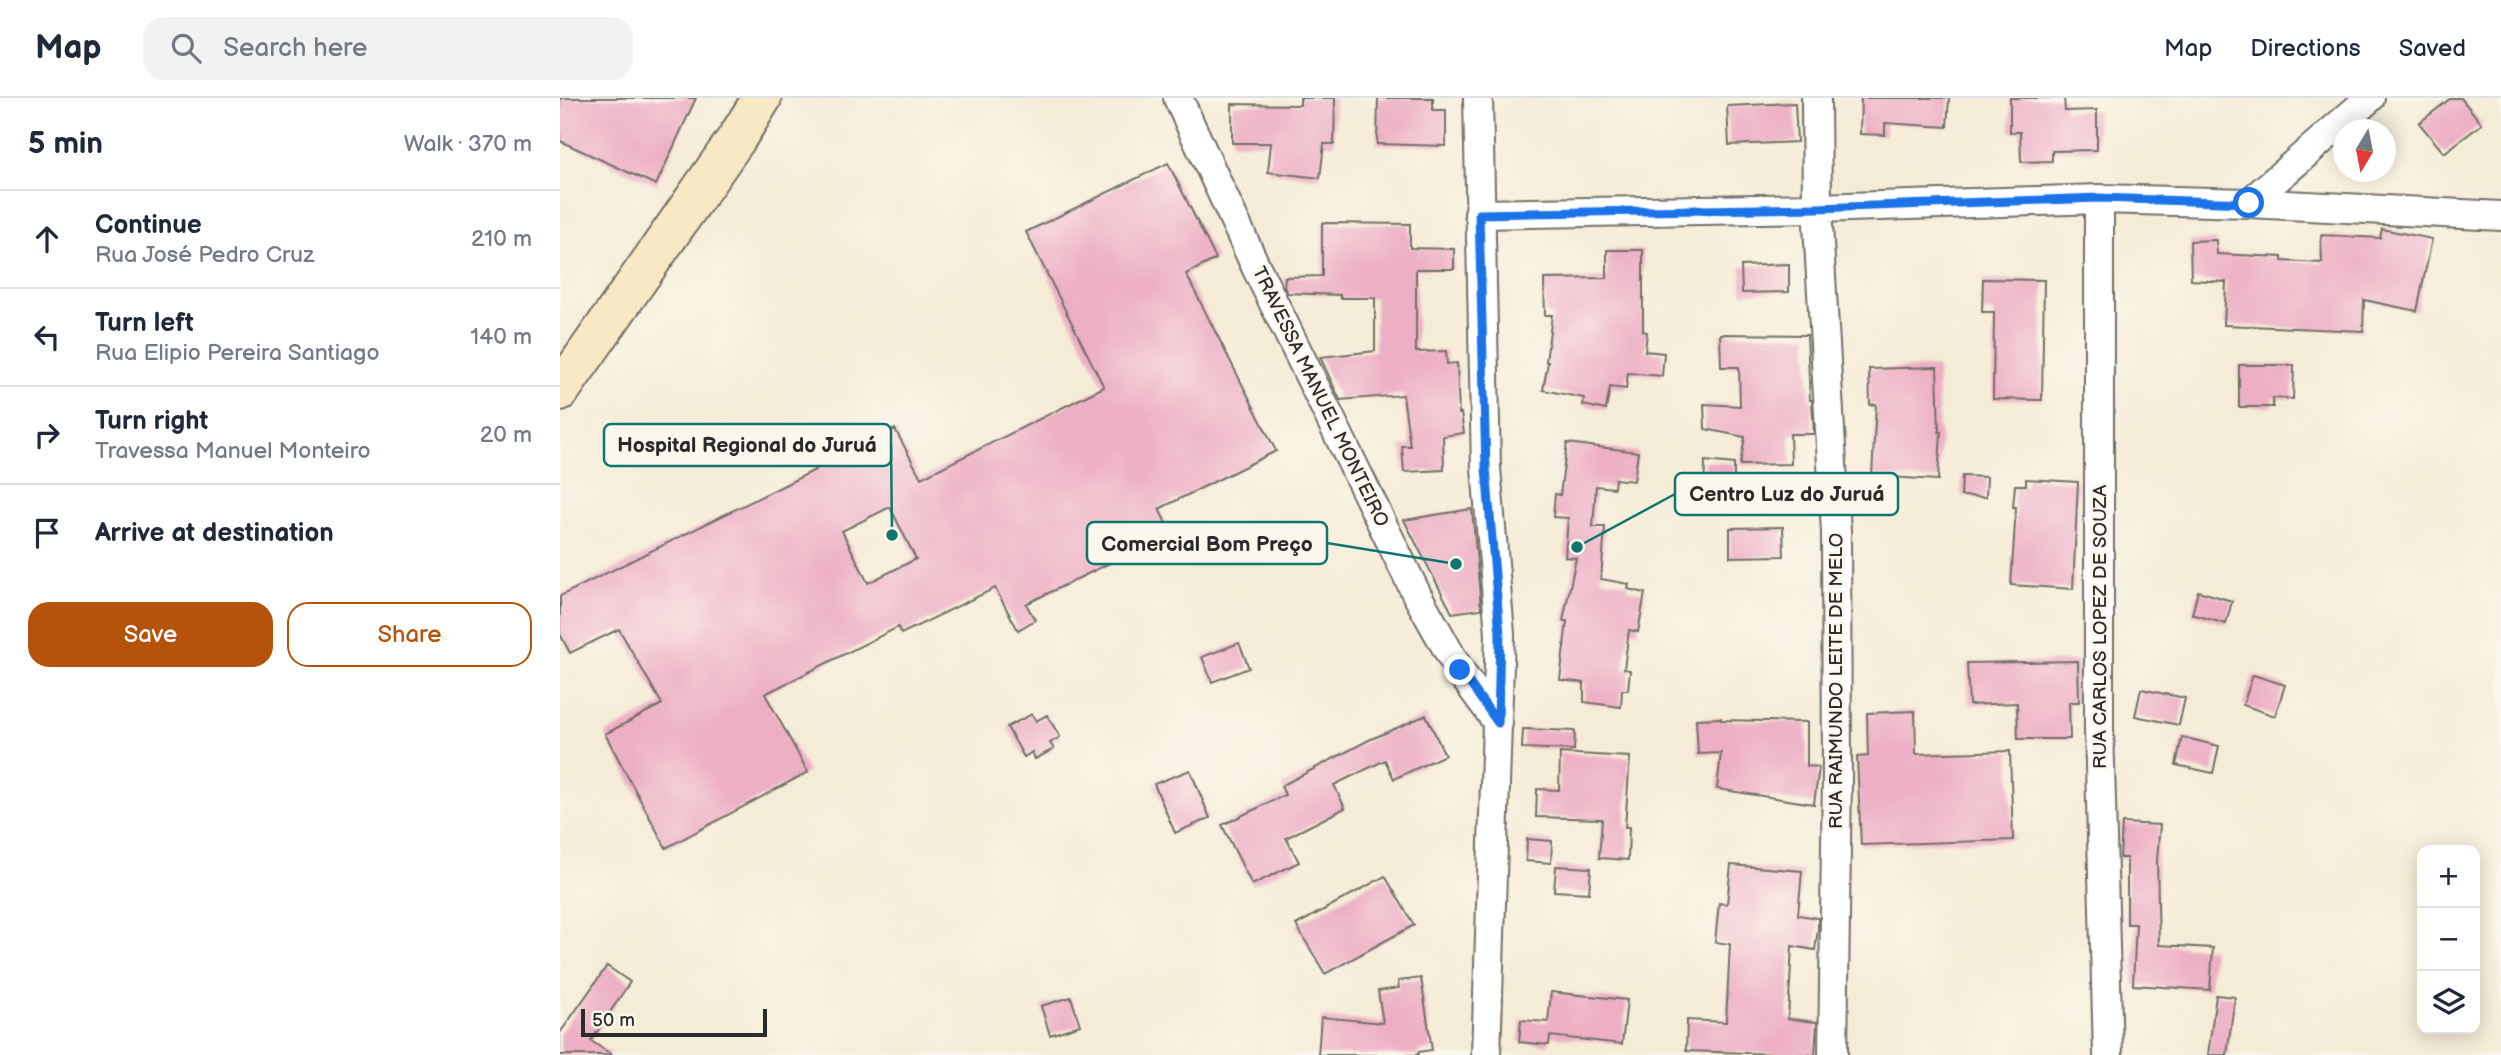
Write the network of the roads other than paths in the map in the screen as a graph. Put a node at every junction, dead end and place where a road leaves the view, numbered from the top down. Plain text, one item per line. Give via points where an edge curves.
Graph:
1 (762, 98) edge
2 (1178, 98) edge
3 (1478, 98) edge
4 (1816, 98) edge
5 (2370, 98) edge
6 (2099, 198) junction
7 (2249, 203) junction
8 (1817, 208) junction
9 (1479, 214) junction
10 (2501, 216) edge
11 (560, 391) edge
12 (1498, 723) junction
13 (1486, 1055) edge
14 (1833, 1055) edge
15 (2108, 1055) edge

1 - 11 main road
2 - 12 street, TRAVESSA MANUEL MONTEIRO via 1417,595 1460,670
3 - 9 street
4 - 8 street, RUA RAIMUNDO LEITE DE MELO
5 - 7 street
6 - 7 street
6 - 8 street
6 - 15 street, RUA CARLOS LOPEZ DE SOUZA via 2099,727
7 - 10 street
8 - 9 street
8 - 14 street, RUA RAIMUNDO LEITE DE MELO via 1836,532
9 - 12 street via 1486,468 1500,634
12 - 13 street

